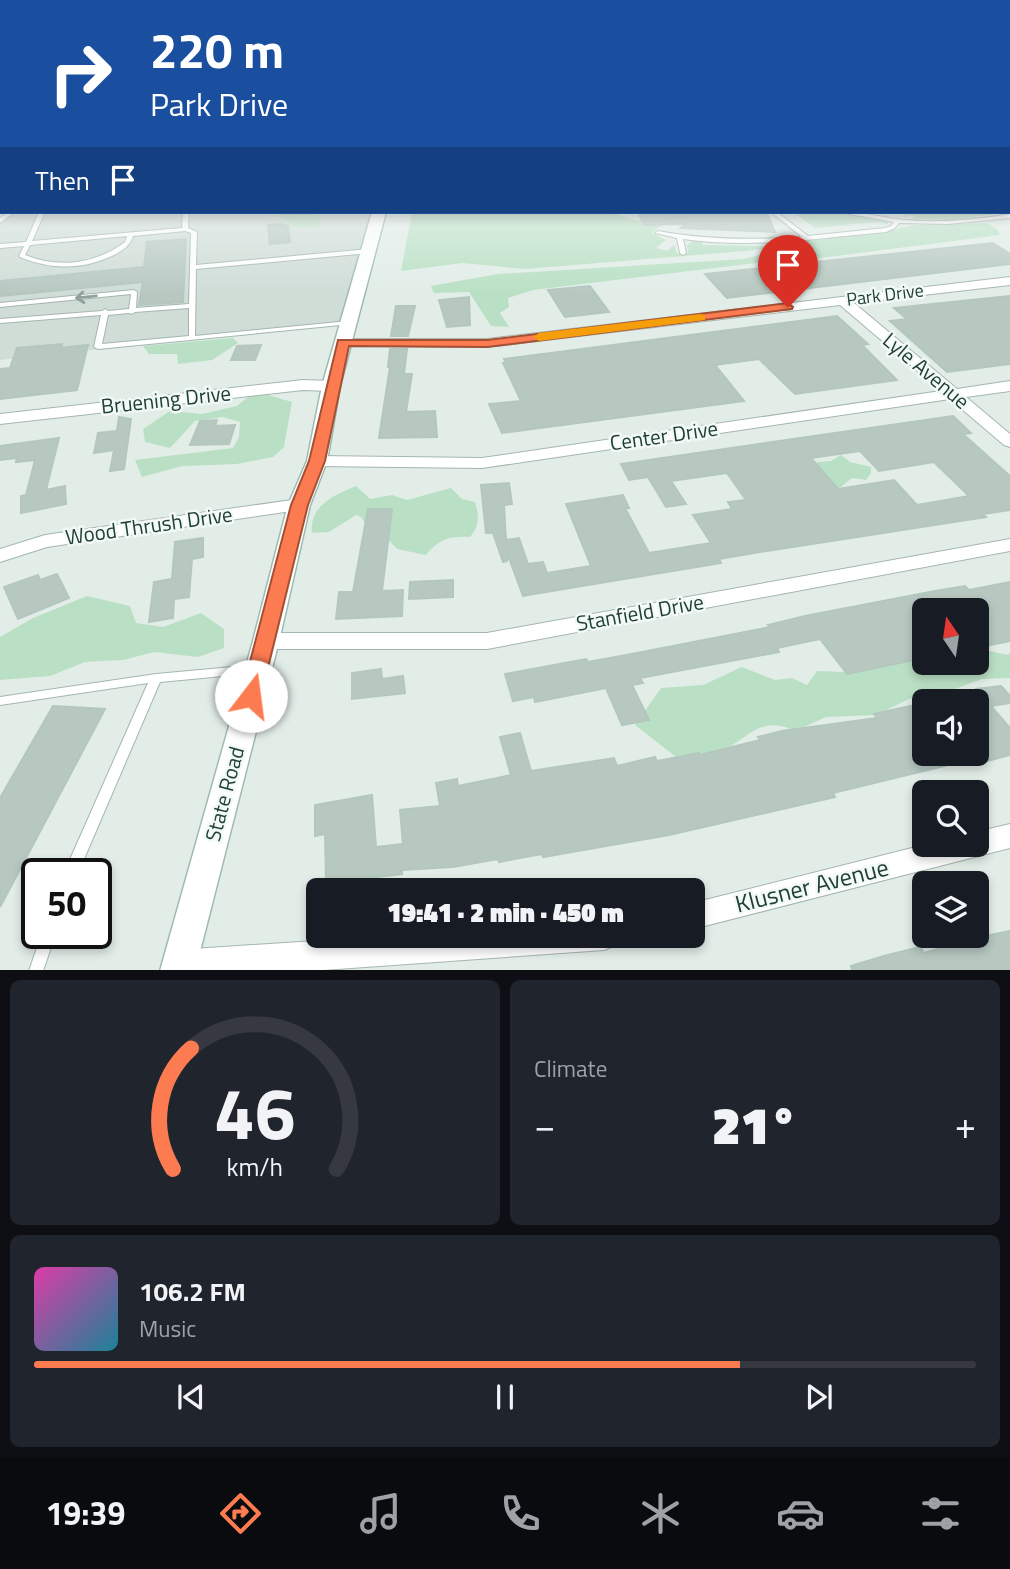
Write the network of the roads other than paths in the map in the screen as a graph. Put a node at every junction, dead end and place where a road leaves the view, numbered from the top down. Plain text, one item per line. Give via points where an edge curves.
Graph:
1 (41, 214) edge
2 (186, 214) edge
3 (378, 214) edge
4 (777, 214) edge
5 (858, 214) edge
6 (1010, 216) edge
7 (898, 221) junction
8 (185, 229) junction
9 (658, 233) dead end
10 (130, 234) junction
11 (680, 238) junction
12 (807, 238) junction
13 (28, 243) junction
14 (0, 246) edge
15 (369, 251) junction
16 (683, 253) dead end
17 (193, 267) junction
18 (1010, 281) edge
19 (842, 300) junction
20 (0, 305) edge
21 (192, 306) junction
22 (104, 311) junction
23 (132, 312) junction
24 (0, 321) edge
25 (346, 333) junction
26 (192, 336) junction
27 (331, 386) junction
28 (1010, 386) edge
29 (954, 394) junction
30 (0, 419) edge
31 (1010, 442) edge
32 (317, 461) junction
33 (299, 505) junction
34 (1010, 545) edge
35 (0, 556) edge
36 (266, 641) junction
37 (258, 669) junction
38 (156, 678) junction
39 (0, 701) edge
40 (1010, 835) edge
41 (989, 841) edge
42 (927, 857) edge
43 (78, 858) edge
44 (705, 913) edge
45 (444, 948) edge
46 (44, 949) edge
47 (177, 968) edge
48 (36, 970) edge

1 - 13 lane
2 - 8 lane
3 - 15 main road, State Road
4 - 12 lane
5 - 7 lane
6 - 7 lane via 976,222
7 - 12 lane via 886,230
8 - 10 lane
8 - 17 lane via 194,232
9 - 11 lane
10 - 13 lane
10 - 13 lane via 119,250 75,265 39,264 22,256
11 - 12 lane
11 - 16 lane
13 - 14 lane
15 - 17 lane
15 - 25 main road, State Road
17 - 21 lane
18 - 19 street, Park Drive
19 - 25 street, Park Drive via 487,344
19 - 29 street, Lyle Avenue
23 -> 20 lane via 134,292
21 - 23 lane
21 - 26 lane
22 - 23 lane
22 - 24 lane
22 - 26 lane via 98,347
25 - 26 lane
25 - 27 main road, State Road
27 - 30 street, Bruening Drive via 303,385
27 - 32 main road, State Road
28 - 29 street, Center Drive
29 - 31 street, Lyle Avenue
29 - 32 street, Center Drive via 482,463
32 - 33 main road, State Road
33 - 35 street, Wood Thrush Drive via 46,541
33 - 36 main road, State Road
34 - 36 street, Stanfield Drive via 487,641
36 - 37 main road, State Road
37 - 38 lane
37 - 47 main road, State Road
38 - 39 lane
38 - 43 lane
40 - 41 street, Klusner Avenue
42 - 44 street, Klusner Avenue
45 - 47 street
46 - 48 lane

